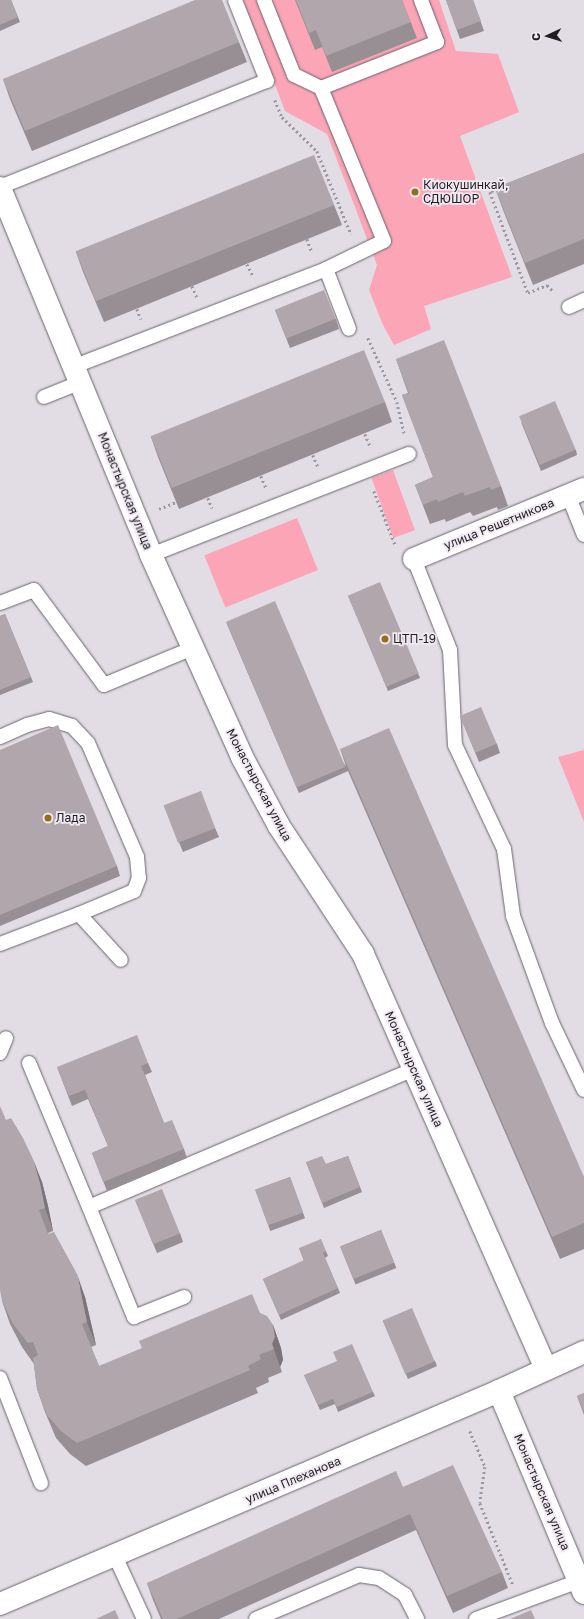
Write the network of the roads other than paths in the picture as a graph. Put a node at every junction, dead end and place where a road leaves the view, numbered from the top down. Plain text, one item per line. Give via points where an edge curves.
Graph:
1 (235, 0) edge
2 (264, 0) edge
3 (421, 0) edge
4 (321, 88) junction
5 (0, 188) edge
6 (326, 269) junction
7 (584, 300) edge
8 (569, 306) road end
9 (349, 330) dead end
10 (78, 374) junction
11 (44, 397) dead end
12 (409, 454) road end
13 (576, 492) edge
14 (584, 535) edge
15 (151, 555) junction
16 (414, 559) joint
17 (0, 603) edge
18 (193, 648) junction
19 (0, 737) edge
20 (79, 914) junction
21 (0, 944) edge
22 (121, 960) dead end
23 (6, 1038) dead end
24 (0, 1053) edge
25 (29, 1063) dead end
26 (414, 1069) junction
27 (584, 1090) edge
28 (89, 1207) junction
29 (184, 1297) dead end
30 (584, 1352) edge
31 (546, 1368) junction
32 (0, 1378) edge
33 (499, 1391) junction
34 (41, 1483) dead end
35 (116, 1556) junction
36 (582, 1587) edge
37 (0, 1604) edge
38 (144, 1619) edge
39 (256, 1619) edge
40 (417, 1619) edge
41 (476, 1619) edge

1 - 5 lane via 267,81
2 - 4 lane via 294,75
3 - 4 lane via 437,42
4 - 6 lane via 384,241
5 - 10 street, Монастырская улица
6 - 9 lane
6 - 10 lane
7 - 8 lane
10 - 11 lane
10 - 15 street, Монастырская улица
12 - 15 lane
13 - 14 lane
13 - 16 street, улица Решетникова
15 - 18 street, Монастырская улица
16 - 27 lane via 450,650 455,745 504,850 513,916 552,1023
17 - 18 lane via 34,590 104,685
18 - 26 street, Монастырская улица via 242,757 279,826 363,954
19 - 20 lane via 49,719 72,726 88,743 136,857 139,878 134,891
20 - 21 lane
20 - 22 lane
23 - 24 lane
25 - 28 lane
26 - 28 lane
26 - 31 street, Монастырская улица
28 - 29 lane via 134,1317
30 - 31 street, улица Плеханова
31 - 33 street, улица Плеханова
32 - 34 lane
33 - 35 street, улица Плеханова
33 - 36 street, Монастырская улица
35 - 37 street, улица Плеханова
35 - 38 lane
36 - 41 lane
39 - 40 lane via 360,1575 379,1578 405,1595

